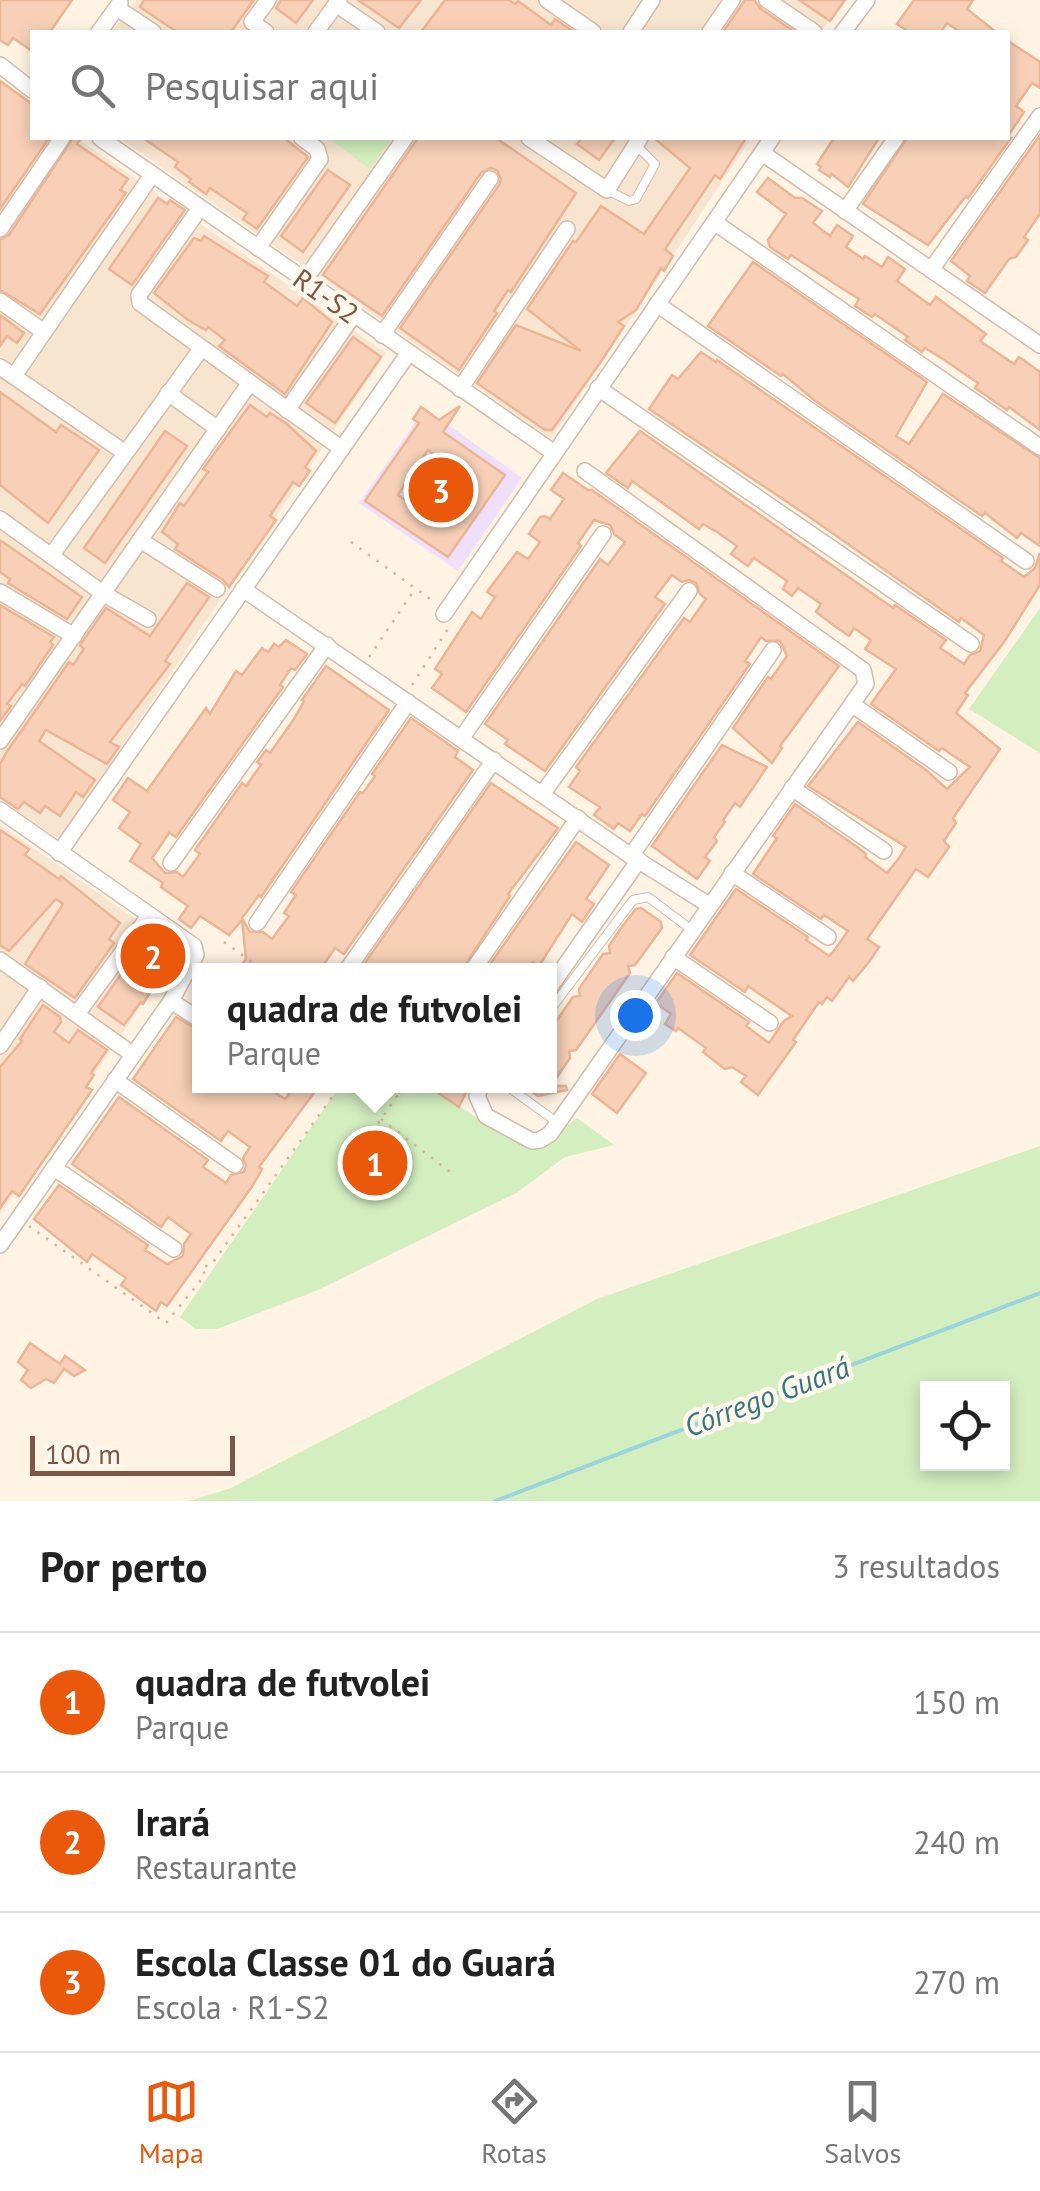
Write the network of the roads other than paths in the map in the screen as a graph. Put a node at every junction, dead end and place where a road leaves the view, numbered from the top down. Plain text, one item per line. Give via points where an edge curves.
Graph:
1 (268, 0) edge
2 (547, 0) edge
3 (652, 0) edge
4 (732, 0) edge
5 (867, 0) edge
6 (338, 2) edge
7 (778, 3) edge
8 (119, 4) edge
9 (248, 27) edge
10 (100, 30) edge
11 (151, 30) edge
12 (317, 30) edge
13 (374, 30) edge
14 (591, 30) edge
15 (632, 30) edge
16 (711, 30) edge
17 (812, 30) edge
18 (844, 30) edge
19 (1, 67) edge
20 (30, 89) edge
21 (1040, 116) edge
22 (61, 140) edge
23 (106, 140) edge
24 (305, 140) edge
25 (405, 140) edge
26 (771, 140) edge
27 (895, 140) edge
28 (638, 141) edge
29 (551, 143) edge
30 (762, 153) junction
31 (152, 175) junction
32 (490, 179) dead end
33 (606, 190) junction
34 (200, 208) junction
35 (845, 211) junction
36 (714, 222) junction
37 (0, 228) edge
38 (567, 228) dead end
39 (258, 248) junction
40 (931, 270) junction
41 (304, 281) junction
42 (0, 301) edge
43 (657, 304) junction
44 (353, 316) junction
45 (44, 332) junction
46 (382, 334) junction
47 (1040, 344) edge
48 (201, 349) junction
49 (408, 354) junction
50 (7, 371) edge
51 (249, 384) junction
52 (598, 388) junction
53 (460, 389) junction
54 (168, 394) junction
55 (288, 410) junction
56 (218, 429) junction
57 (1040, 447) edge
58 (342, 449) junction
59 (124, 452) junction
60 (553, 452) junction
61 (585, 471) dead end
62 (0, 520) edge
63 (603, 534) dead end
64 (140, 540) junction
65 (52, 556) junction
66 (1026, 562) dead end
67 (216, 589) dead end
68 (243, 590) junction
69 (689, 591) dead end
70 (0, 592) edge
71 (104, 594) junction
72 (442, 607) road end
73 (148, 619) dead end
74 (74, 636) junction
75 (972, 644) dead end
76 (327, 646) junction
77 (773, 650) dead end
78 (406, 700) junction
79 (853, 705) junction
80 (461, 738) junction
81 (0, 741) edge
82 (494, 760) junction
83 (949, 772) dead end
84 (792, 788) junction
85 (543, 793) junction
86 (0, 810) edge
87 (578, 818) junction
88 (884, 851) dead end
89 (59, 852) junction
90 (635, 858) junction
91 (171, 863) dead end
92 (732, 872) junction
93 (709, 905) junction
94 (149, 916) junction
95 (257, 924) dead end
96 (692, 930) junction
97 (828, 938) dead end
98 (674, 957) junction
99 (0, 960) edge
100 (352, 963) edge
101 (478, 963) edge
102 (557, 976) edge
103 (40, 987) junction
104 (171, 1001) junction
105 (557, 1001) edge
106 (77, 1014) junction
107 (192, 1015) edge
108 (770, 1023) dead end
109 (0, 1046) edge
110 (132, 1054) junction
111 (115, 1080) junction
112 (478, 1093) edge
113 (517, 1093) edge
114 (558, 1123) junction
115 (235, 1164) dead end
116 (54, 1168) junction
117 (0, 1245) edge
118 (174, 1249) dead end

1 - 9 street
2 - 14 street
3 - 15 street
4 - 16 street
5 - 18 street
6 - 12 street
6 - 13 street
7 - 17 street
8 - 10 street
8 - 11 street
19 - 20 street
21 - 40 street
22 - 37 street
23 - 31 street, R1-S2
24 - 39 street via 320,159
25 - 41 street
26 - 30 street
27 - 35 street
28 - 33 street
28 - 33 lane via 655,164 636,199
29 - 33 street
30 - 35 street
30 - 36 street
31 - 34 street, R1-S2
31 - 45 street
32 - 46 street
34 - 39 street, R1-S2
34 - 48 street via 138,298
35 - 40 street
36 - 43 street
36 - 57 street
38 - 53 street
39 - 41 street, R1-S2
40 - 47 street
41 - 44 street, R1-S2
42 - 45 street
43 - 52 street
43 - 66 street
44 - 46 street, R1-S2
44 - 55 street
45 - 50 street
46 - 49 street, R1-S2
48 - 51 street
48 - 54 street
49 - 53 street, R1-S2
49 - 58 street
50 - 59 street
51 - 55 street
51 - 56 street
52 - 60 street
52 - 75 street
53 - 60 street, R1-S2
54 - 56 street
54 - 59 street
55 - 58 street
56 - 64 street
58 - 68 street
59 - 65 street
60 - 72 street
61 - 79 street via 863,670 866,684
62 - 65 street
63 - 80 street
64 - 67 street
64 - 71 street
65 - 71 street
68 - 76 street
68 - 89 street
69 - 85 street
70 - 74 street
71 - 73 street
71 - 74 street
74 - 81 street
76 - 78 street
76 - 91 street
77 - 90 street
78 - 80 street
78 - 95 street
79 - 83 street
79 - 84 street
80 - 82 street
82 - 85 street
82 - 100 street
84 - 88 street
84 - 92 street
85 - 87 street
86 - 89 street
87 - 90 street
87 - 101 street
89 - 94 street
90 - 93 street
90 - 102 street
92 - 93 street
92 - 97 street
93 - 96 street
94 - 104 street via 196,950
94 - 106 street
96 - 98 street
96 - 105 lane via 648,897 634,900
98 - 108 street
98 - 114 street
99 - 103 street
103 - 106 street
103 - 109 street
104 - 107 street
104 - 110 street
106 - 110 street
110 - 111 street
111 - 115 street
111 - 116 street
112 - 114 street via 482,1111 512,1132 540,1140
113 - 114 lane
116 - 117 street
116 - 118 street

